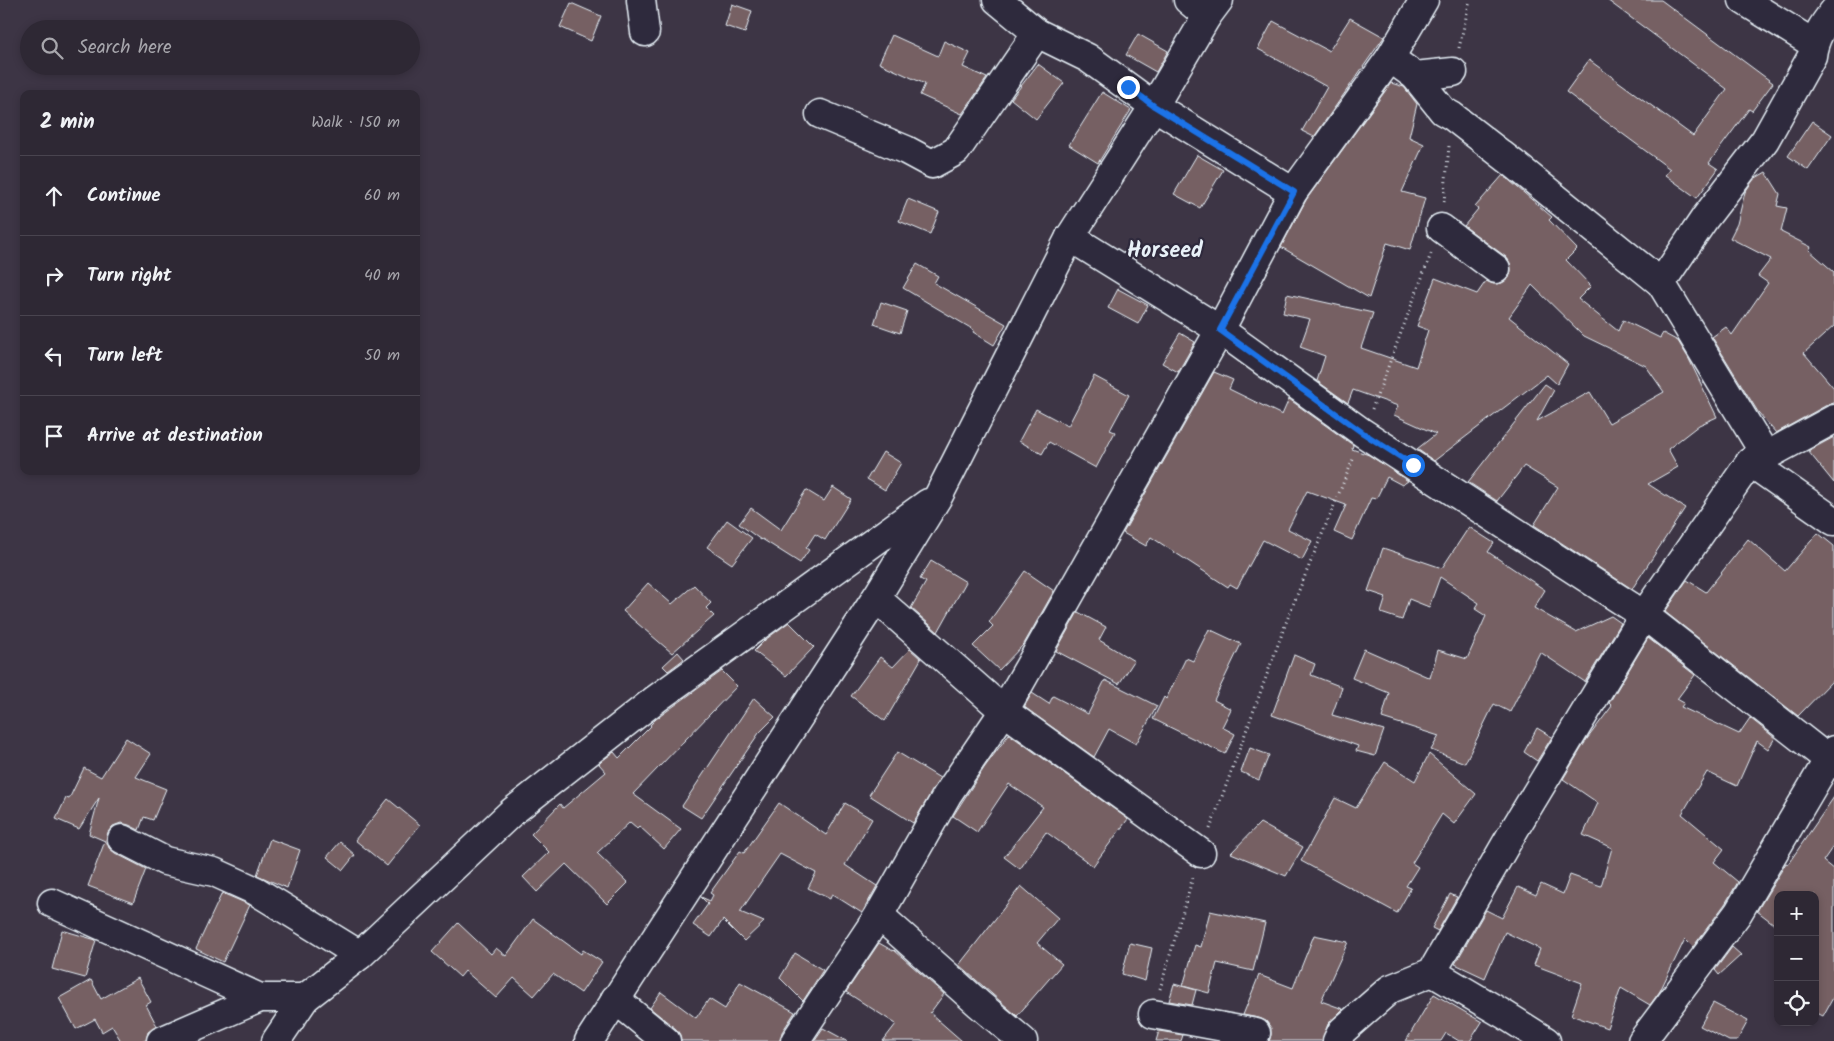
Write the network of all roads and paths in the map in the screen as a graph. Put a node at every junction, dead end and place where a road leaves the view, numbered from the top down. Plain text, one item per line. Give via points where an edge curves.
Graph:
1 (641, 0) edge
2 (997, 0) edge
3 (1424, 0) edge
4 (1470, 0) edge
5 (1743, 0) edge
6 (1205, 5) edge
7 (1834, 11) edge
8 (645, 32) dead end
9 (1037, 33) junction
10 (1820, 53) edge
11 (1390, 58) junction
12 (1453, 72) joint
13 (1415, 76) junction
14 (1154, 106) junction
15 (820, 114) dead end
16 (1452, 116) junction
17 (1294, 192) junction
18 (1441, 228) junction
19 (1070, 237) junction
20 (1496, 269) dead end
21 (1661, 283) junction
22 (1220, 330) junction
23 (1834, 419) edge
24 (1363, 433) junction
25 (1758, 459) junction
26 (939, 495) junction
27 (1834, 521) edge
28 (876, 598) junction
29 (1644, 616) junction
30 (1004, 711) junction
31 (1832, 758) edge
32 (122, 839) dead end
33 (1201, 853) junction
34 (52, 903) dead end
35 (879, 915) junction
36 (360, 955) junction
37 (1432, 972) junction
38 (260, 998) junction
39 (305, 998) junction
40 (615, 999) junction
41 (1153, 1014) joint
42 (1256, 1033) dead end
43 (161, 1041) edge
44 (276, 1041) edge
45 (589, 1041) edge
46 (666, 1041) edge
47 (796, 1041) edge
48 (1023, 1041) edge
49 (1337, 1041) edge
50 (1546, 1041) edge
51 (1642, 1041) edge

1 - 8 street
2 - 9 street
3 - 11 street
4 - 12 path
5 - 10 street
6 - 14 street
7 - 10 street via 1824,24
9 - 14 street via 1088,58
9 - 15 street via 956,151 932,164
10 - 21 street via 1765,140 1705,218
11 - 13 street
11 - 17 street
12 - 13 street
13 - 16 street via 1443,111
14 - 17 street
14 - 19 street
16 - 18 path
16 - 21 street
17 - 22 street
18 - 20 street
18 - 24 path
19 - 22 street
19 - 26 street
21 - 25 street
22 - 24 street
22 - 30 street
23 - 25 street
24 - 29 street
24 - 33 path via 1290,612
25 - 27 street
25 - 29 street
26 - 28 street
26 - 36 street via 656,699 512,812
28 - 30 street
28 - 40 street
29 - 31 street
29 - 37 street
30 - 33 street
30 - 35 street via 947,795
31 - 51 street via 1738,913
32 - 36 street via 165,862 214,872 256,892
33 - 41 path
34 - 38 street
35 - 47 street
35 - 48 street
36 - 39 street
37 - 49 street via 1390,989 1342,1031
37 - 50 street
38 - 39 street
38 - 43 street
39 - 44 street
40 - 45 street
40 - 46 street
41 - 42 street

